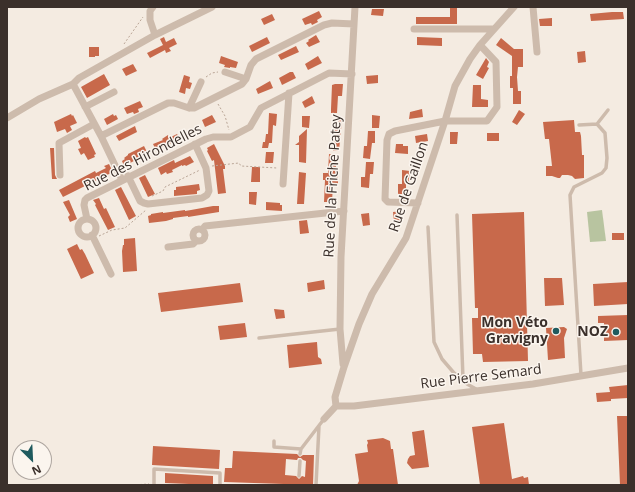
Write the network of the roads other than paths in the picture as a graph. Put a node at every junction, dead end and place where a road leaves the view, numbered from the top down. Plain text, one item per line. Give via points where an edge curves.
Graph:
1 (212, 7) edge
2 (356, 7) edge
3 (514, 7) edge
4 (533, 7) edge
5 (152, 9) edge
6 (354, 24) junction
7 (414, 29) dead end
8 (494, 29) junction
9 (155, 34) junction
10 (480, 45) junction
11 (536, 52) dead end
12 (224, 72) road end
13 (352, 74) junction
14 (246, 79) junction
15 (201, 82) road end
16 (73, 84) junction
17 (114, 92) dead end
18 (289, 93) junction
19 (85, 107) junction
20 (189, 108) junction
21 (608, 110) dead end
22 (7, 118) edge
23 (445, 121) junction
24 (94, 124) junction
25 (597, 124) junction
26 (579, 125) dead end
27 (101, 136) junction
28 (195, 144) junction
29 (60, 175) dead end
30 (125, 178) junction
31 (283, 184) dead end
32 (418, 203) junction
33 (344, 211) junction
34 (457, 215) dead end
35 (87, 218) junction
36 (428, 227) dead end
37 (93, 237) junction
38 (168, 247) dead end
39 (111, 274) dead end
40 (340, 329) junction
41 (259, 338) dead end
42 (344, 367) junction
43 (628, 368) edge
44 (581, 376) junction
45 (462, 379) junction
46 (479, 391) junction
47 (336, 406) junction
48 (324, 419) joint
49 (319, 426) junction
50 (274, 441) dead end
51 (301, 449) junction
52 (300, 454) dead end
53 (300, 461) dead end
54 (299, 476) dead end
55 (154, 484) edge
56 (220, 485) edge
57 (316, 485) edge

1 - 9 street
2 - 6 street, Rue de la Friche Patey
3 - 8 street, Rue de Gaillon
4 - 11 street
5 - 9 street via 150,20
6 - 13 street, Rue de la Friche Patey
6 - 14 street via 324,25 256,59
7 - 8 street
8 - 10 street, Rue de Gaillon
9 - 16 street
10 - 23 street, Rue de Gaillon via 455,86
10 - 23 street via 496,62 497,107 487,121
12 - 14 street
13 - 18 street, Rue des Hirondelles via 329,74
13 - 33 street, Rue de la Friche Patey
14 - 20 street via 242,84 194,108
15 - 20 street
16 - 19 street
16 - 22 street via 39,98
17 - 19 street
18 - 28 street, Rue des Hirondelles via 261,108 250,127 231,137 212,137
18 - 31 street
19 - 24 street
20 - 27 street via 168,103
21 - 25 lane
23 - 32 street, Rue de Gaillon
23 - 32 street via 395,131 389,134 387,140 385,199 388,202
24 - 27 street
24 - 29 street via 59,143
25 - 26 lane
25 - 44 lane via 605,133 606,168 602,173 574,187 570,195
27 - 30 street
28 - 30 street, Rue des Hirondelles
28 - 30 street via 206,168 209,191 202,198 148,204 140,201
30 - 35 street, Rue des Hirondelles via 85,200
32 - 42 street, Rue de Gaillon via 406,238 372,294
33 - 38 street via 205,226 193,233 196,241 193,244
33 - 40 street, Rue de la Friche Patey
34 - 45 lane
35 - 37 street, Rue des Hirondelles via 96,224
35 - 37 street, Rue des Hirondelles via 78,225 79,232 84,236
36 - 45 lane via 434,342 442,359
37 - 39 street, Rue des Hirondelles
40 - 41 lane
40 - 42 street, Rue de la Friche Patey
42 - 47 street, Rue de Gaillon via 335,397
43 - 44 street, Rue Pierre Semard
44 - 46 street, Rue Pierre Semard
45 - 46 lane
46 - 47 street, Rue Pierre Semard
47 - 48 street
48 - 49 lane
49 - 51 lane
49 - 57 lane
50 - 51 lane via 274,447
51 - 52 lane
53 - 54 lane
55 - 56 lane via 154,469 220,472

